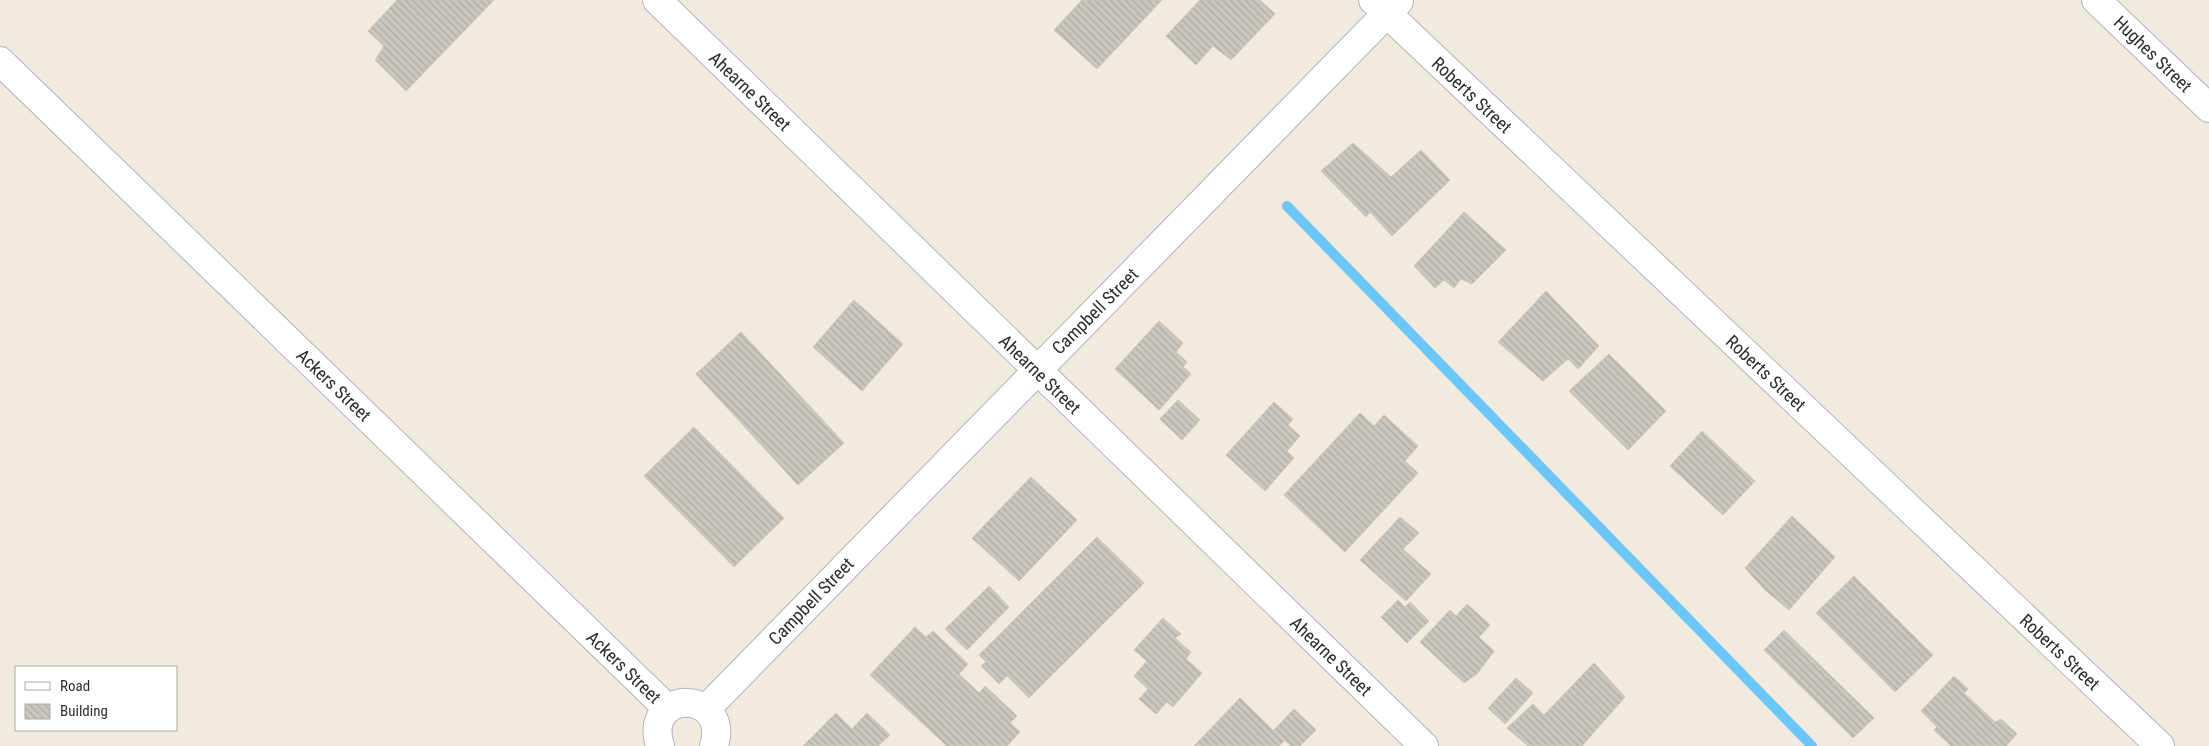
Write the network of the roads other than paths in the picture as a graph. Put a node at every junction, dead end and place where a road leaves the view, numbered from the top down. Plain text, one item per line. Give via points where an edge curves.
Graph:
1 (657, 0) edge
2 (2096, 0) edge
3 (1387, 5) edge
4 (0, 61) edge
5 (2209, 108) edge
6 (1036, 371) junction
7 (668, 709) junction
8 (706, 709) junction
9 (660, 746) edge
10 (714, 746) edge
11 (1424, 746) edge
12 (2160, 746) edge

1 - 6 street, Ahearne Street
2 - 5 street, Hughes Street
3 - 6 street, Campbell Street
3 - 12 street, Roberts Street
4 - 7 street, Ackers Street
6 - 8 street, Campbell Street
6 - 11 street, Ahearne Street
7 - 8 street via 687,702
7 - 9 street via 657,725
8 - 10 street via 716,726

